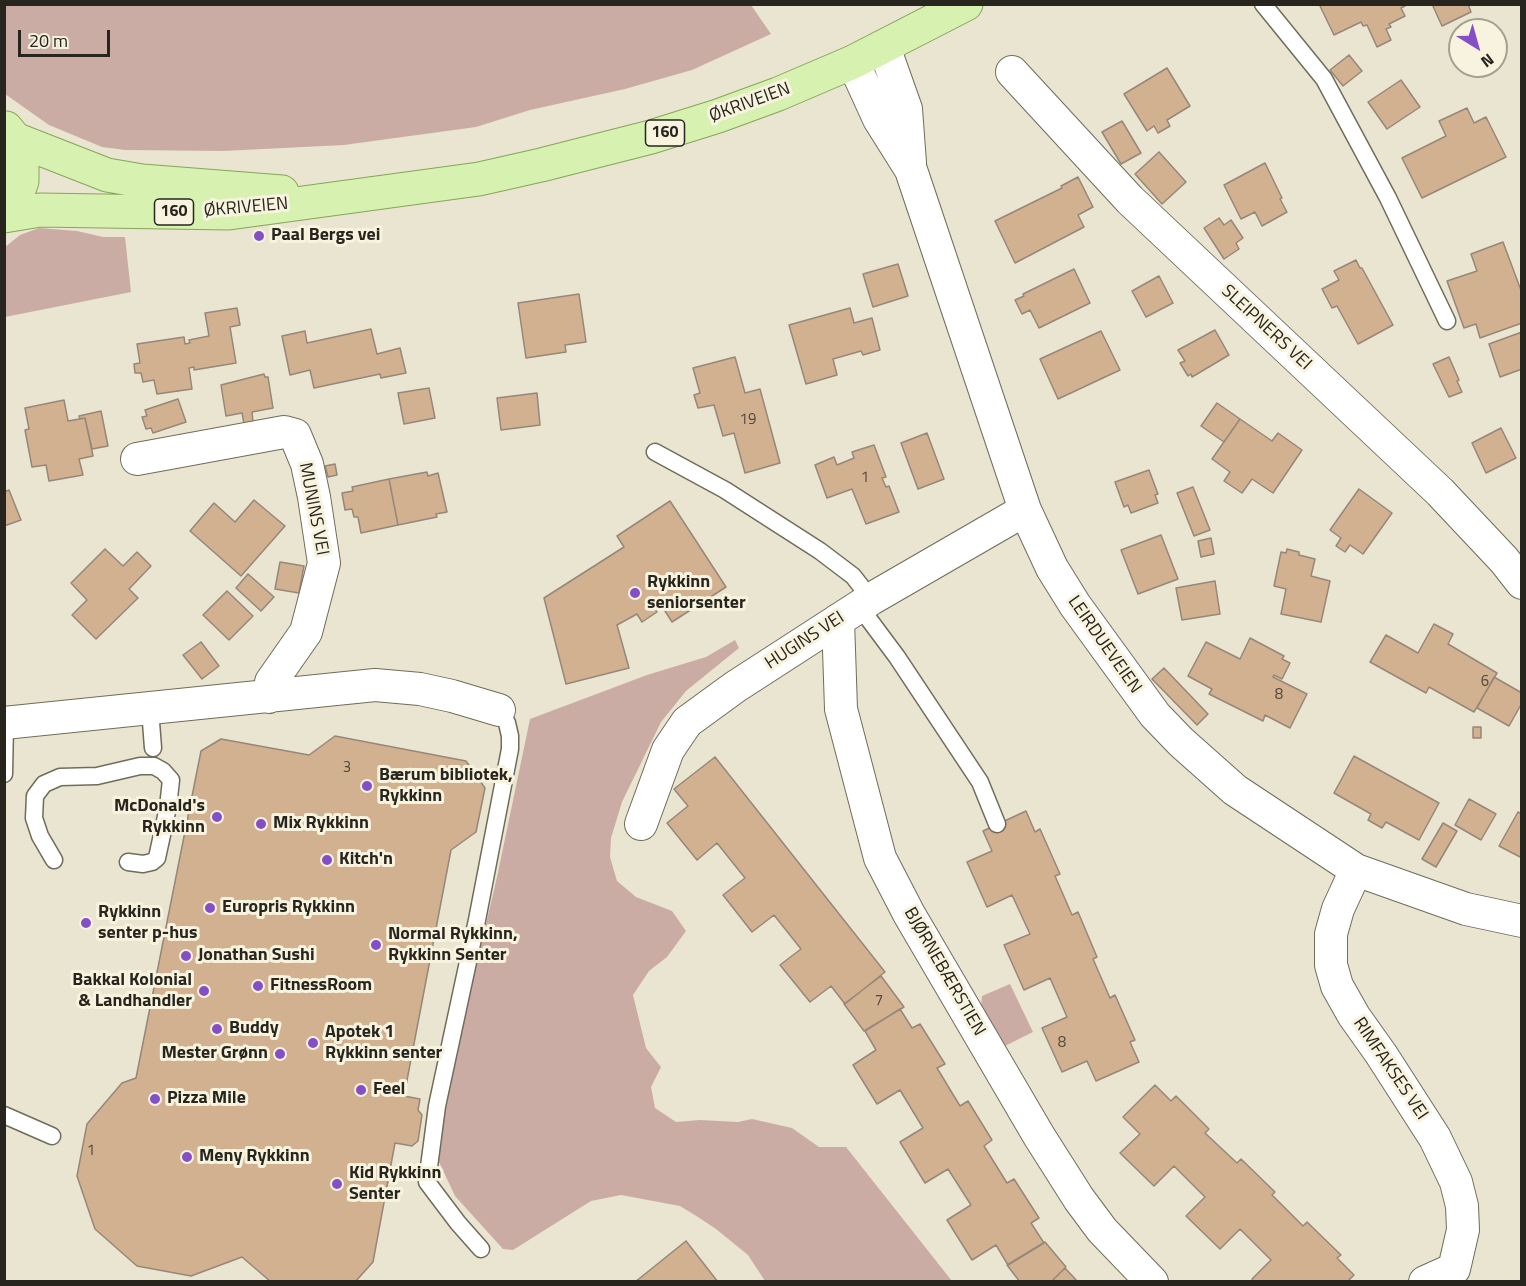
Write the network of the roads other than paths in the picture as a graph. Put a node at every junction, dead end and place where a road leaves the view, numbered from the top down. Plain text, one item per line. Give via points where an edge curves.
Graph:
1 (966, 4) edge
2 (1263, 4) edge
3 (884, 47) junction
4 (854, 62) junction
5 (1012, 72) dead end
6 (10, 133) edge
7 (911, 170) junction
8 (344, 197) junction
9 (4, 214) edge
10 (1447, 321) dead end
11 (655, 452) dead end
12 (137, 459) dead end
13 (1025, 510) junction
14 (1521, 583) edge
15 (856, 608) junction
16 (269, 697) junction
17 (150, 709) junction
18 (499, 710) joint
19 (5, 723) edge
20 (153, 748) dead end
21 (4, 774) edge
22 (641, 824) dead end
23 (997, 824) dead end
24 (54, 860) dead end
25 (128, 862) dead end
26 (1356, 870) junction
27 (1521, 921) edge
28 (4, 1115) edge
29 (52, 1136) dead end
30 (481, 1249) dead end
31 (1452, 1275) edge
32 (1152, 1281) edge
33 (1425, 1281) edge

1 - 3 main road, ØKRIVEIEN / 160
2 - 10 lane via 1324,78
3 - 4 main road, ØKRIVEIEN / 160
3 - 7 street, LEIRDUEVEIEN via 906,109
4 - 7 street, LEIRDUEVEIEN via 879,119
4 - 8 main road, ØKRIVEIEN / 160 via 758,101 651,137 479,179
5 - 14 street, SLEIPNERS VEI via 1130,200 1440,492
6 - 8 main road, ØKRIVEIEN / 160 via 107,175
6 - 9 main road, 160 via 22,159 22,181 15,201
7 - 13 street, LEIRDUEVEIEN
8 - 9 main road, ØKRIVEIEN / 160 via 228,213 40,210
11 - 15 lane via 725,490 853,576
12 - 16 street, MUNINS VEI via 284,432 295,435 307,464 324,563 306,632 271,682
13 - 15 street, HUGINS VEI
13 - 26 street, LEIRDUEVEIEN via 1052,568 1075,605 1155,715 1235,790
15 - 22 street, HUGINS VEI via 687,722 668,750
15 - 23 lane via 897,657 980,782
15 - 32 street, BJØRNEBÆRSTIEN via 841,709 880,858 909,914 1073,1190 1102,1230
16 - 17 street
16 - 18 street via 375,685 441,694
17 - 19 street
17 - 20 lane
18 - 30 lane via 507,723 510,749 437,1106 427,1182
19 - 21 lane
24 - 25 lane via 34,818 35,796 44,784 60,777 87,777 154,766 171,780 157,858 143,864
26 - 27 street, LEIRDUEVEIEN via 1466,909
26 - 31 street, RIMFAKSES VEI via 1331,934 1331,965 1336,986 1449,1163 1462,1206 1463,1230
28 - 29 lane
31 - 33 street, RIMFAKSES VEI

